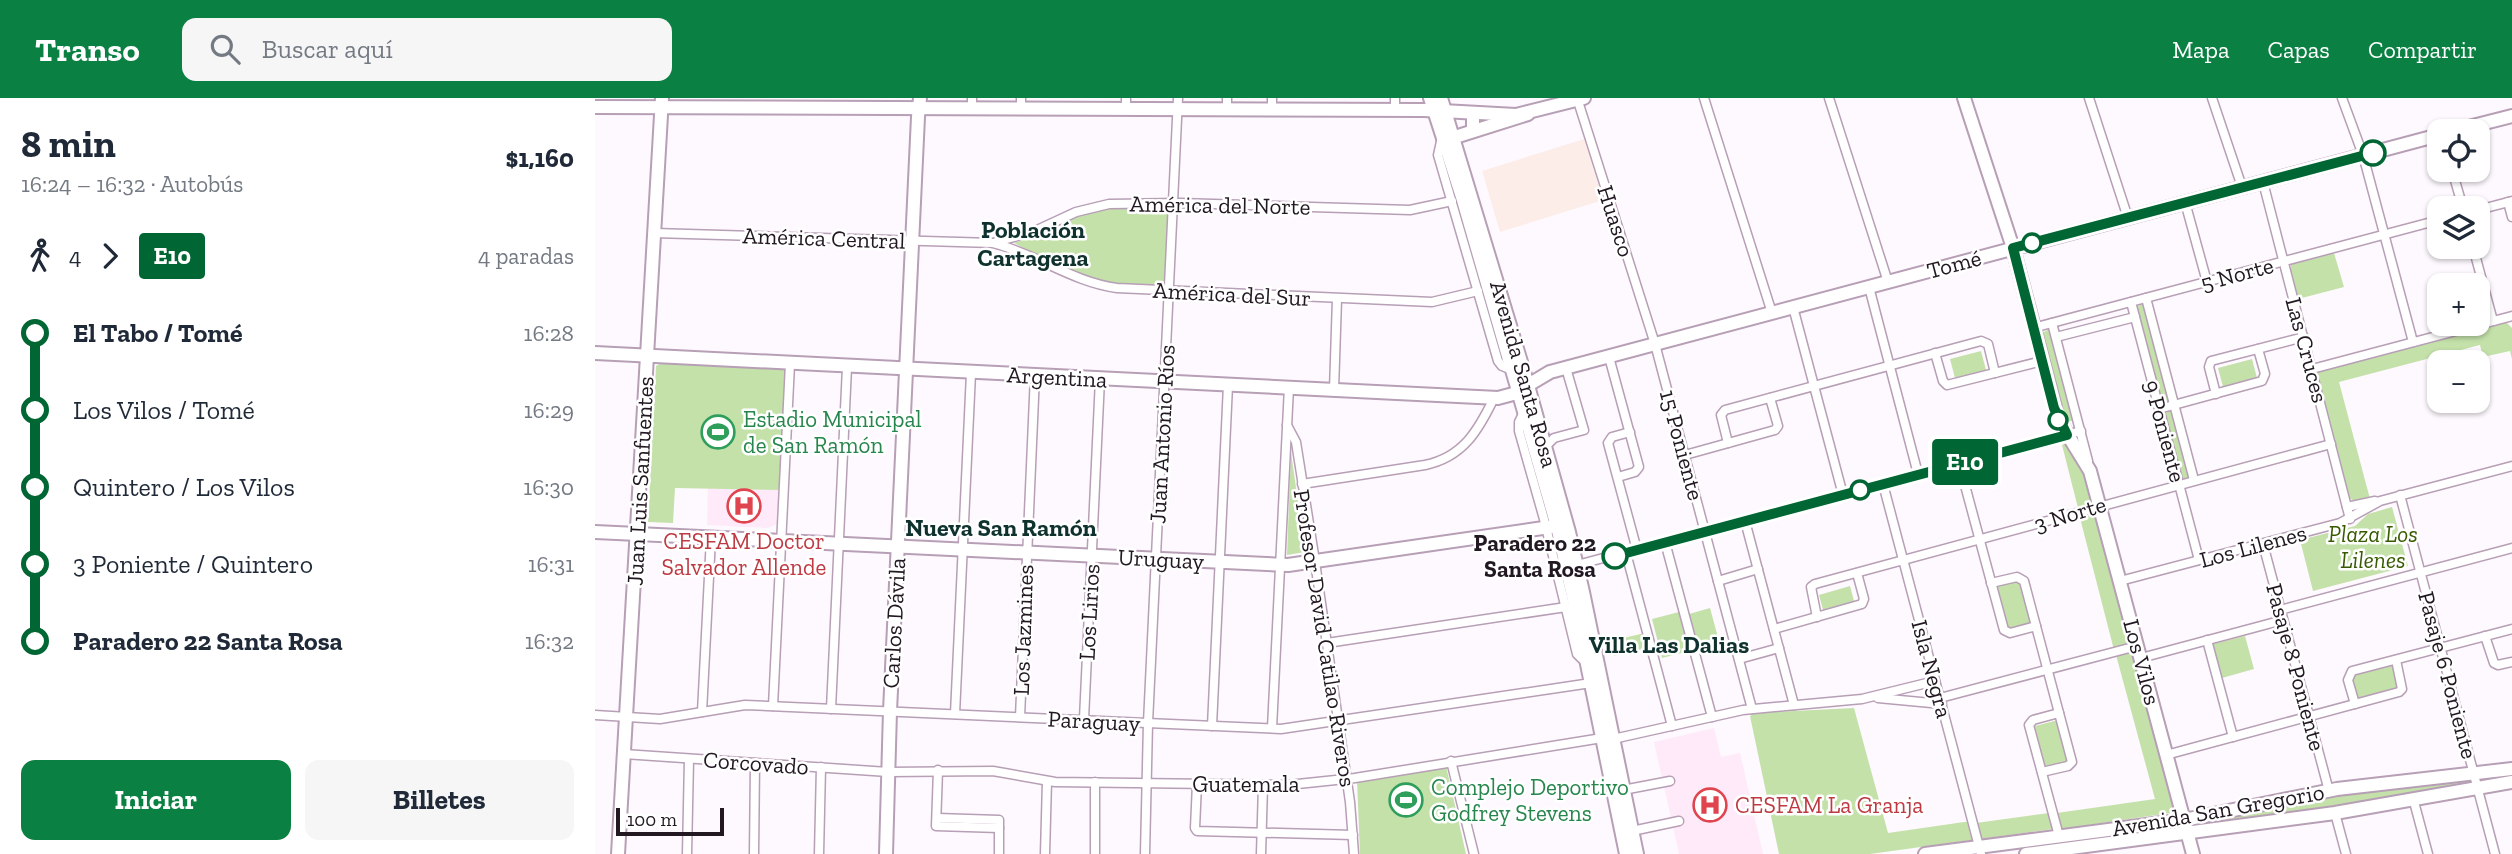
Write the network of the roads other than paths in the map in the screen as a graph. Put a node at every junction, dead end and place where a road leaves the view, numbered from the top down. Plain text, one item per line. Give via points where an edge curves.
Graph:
1 (1441, 98) edge
2 (1704, 98) edge
3 (1829, 98) edge
4 (1963, 98) edge
5 (2089, 98) edge
6 (2212, 98) edge
7 (2342, 98) edge
8 (1579, 99) edge
9 (662, 103) edge
10 (736, 103) edge
11 (872, 103) edge
12 (920, 103) edge
13 (972, 103) edge
14 (603, 104) edge
15 (1021, 104) edge
16 (1126, 104) edge
17 (1178, 104) edge
18 (1227, 104) edge
19 (1272, 104) edge
20 (1395, 104) edge
21 (1437, 106) edge
22 (1473, 113) junction
23 (1528, 114) junction
24 (2512, 116) edge
25 (2490, 122) edge
26 (1473, 131) junction
27 (1449, 136) junction
28 (2427, 138) edge
29 (2363, 155) junction
30 (2263, 182) junction
31 (2242, 187) junction
32 (1452, 201) junction
33 (2510, 201) edge
34 (2185, 202) junction
35 (1174, 203) junction
36 (2490, 207) edge
37 (2512, 217) edge
38 (2128, 218) junction
39 (2427, 223) edge
40 (654, 233) junction
41 (2385, 234) junction
42 (913, 241) junction
43 (993, 243) junction
44 (2013, 248) junction
45 (2476, 259) edge
46 (2284, 262) junction
47 (1888, 282) junction
48 (2207, 282) junction
49 (1869, 287) junction
50 (1478, 291) junction
51 (1169, 292) junction
52 (2146, 298) junction
53 (1337, 299) junction
54 (2131, 302) junction
55 (1793, 307) junction
56 (1772, 313) junction
57 (2512, 316) edge
58 (2135, 317) junction
59 (2493, 321) junction
60 (2052, 323) junction
61 (2033, 328) junction
62 (2056, 337) junction
63 (2304, 337) junction
64 (2413, 342) junction
65 (1655, 344) junction
66 (2258, 349) junction
67 (595, 353) edge
68 (1935, 354) junction
69 (1609, 356) junction
70 (647, 357) junction
71 (2042, 361) junction
72 (790, 364) junction
73 (1890, 366) junction
74 (848, 367) junction
75 (1566, 368) junction
76 (2312, 369) junction
77 (907, 370) junction
78 (971, 373) junction
79 (1995, 373) junction
80 (1035, 375) junction
81 (1100, 379) junction
82 (1520, 379) junction
83 (1165, 382) junction
84 (1228, 385) junction
85 (1814, 386) junction
86 (1289, 387) junction
87 (1334, 390) junction
88 (2216, 394) junction
89 (1493, 398) junction
90 (1770, 398) junction
91 (2174, 405) junction
92 (2159, 409) junction
93 (1287, 425) junction
94 (2081, 431) junction
95 (1630, 432) junction
96 (2067, 435) junction
97 (1547, 440) junction
98 (1728, 443) junction
99 (2331, 444) junction
100 (1685, 455) junction
101 (1959, 463) junction
102 (2512, 466) edge
103 (2090, 471) junction
104 (1919, 474) junction
105 (1618, 477) junction
106 (2194, 480) junction
107 (1302, 484) junction
108 (1883, 484) junction
109 (2179, 484) junction
110 (1843, 495) junction
111 (2400, 495) junction
112 (2380, 501) junction
113 (2100, 506) junction
114 (2347, 507) junction
115 (2350, 519) junction
116 (1745, 521) junction
117 (1557, 529) junction
118 (1705, 531) junction
119 (595, 532) edge
120 (637, 535) junction
121 (711, 538) junction
122 (1980, 540) junction
123 (781, 541) junction
124 (1665, 542) junction
125 (839, 544) junction
126 (2263, 544) junction
127 (898, 547) junction
128 (2512, 548) edge
129 (963, 550) junction
130 (1637, 550) junction
131 (1026, 553) junction
132 (1626, 553) junction
133 (1092, 556) junction
134 (1156, 559) junction
135 (2199, 560) junction
136 (1903, 561) junction
137 (1220, 562) junction
138 (1315, 563) junction
139 (1280, 565) junction
140 (1577, 565) junction
141 (1758, 569) junction
142 (2420, 572) junction
143 (1857, 573) junction
144 (1718, 581) junction
145 (2120, 581) junction
146 (1991, 583) junction
147 (1566, 607) junction
148 (2280, 610) junction
149 (1817, 617) junction
150 (2283, 620) junction
151 (2036, 626) junction
152 (1774, 629) junction
153 (2512, 629) edge
154 (2485, 636) junction
155 (2207, 640) junction
156 (1327, 643) junction
157 (1779, 648) junction
158 (2441, 648) junction
159 (2139, 652) junction
160 (1591, 657) junction
161 (1739, 659) junction
162 (2396, 660) junction
163 (2512, 662) edge
164 (2047, 670) junction
165 (1935, 681) junction
166 (1591, 683) junction
167 (1871, 698) junction
168 (1941, 701) junction
169 (2355, 704) junction
170 (1794, 705) junction
171 (773, 706) junction
172 (831, 709) junction
173 (1752, 709) junction
174 (890, 711) junction
175 (702, 712) junction
176 (2059, 713) junction
177 (955, 714) junction
178 (595, 715) edge
179 (2309, 716) junction
180 (1712, 717) junction
181 (626, 718) junction
182 (1020, 718) junction
183 (1084, 719) junction
184 (1338, 721) junction
185 (1148, 723) junction
186 (1212, 726) junction
187 (1672, 726) junction
188 (1272, 728) junction
189 (2234, 737) junction
190 (1607, 739) junction
191 (624, 754) junction
192 (2166, 755) junction
193 (689, 758) junction
194 (1451, 761) junction
195 (755, 763) junction
196 (821, 767) junction
197 (2512, 769) edge
198 (938, 770) junction
199 (888, 772) junction
200 (2042, 772) junction
201 (1346, 779) junction
202 (2476, 780) junction
203 (1047, 781) junction
204 (1669, 781) dead end
205 (1095, 782) junction
206 (2512, 782) edge
207 (1146, 783) junction
208 (1196, 784) junction
209 (1263, 785) junction
210 (1623, 790) junction
211 (2329, 790) junction
212 (2413, 798) junction
213 (2335, 813) junction
214 (1679, 821) dead end
215 (2185, 826) junction
216 (1632, 831) junction
217 (1262, 833) junction
218 (1353, 835) junction
219 (2059, 836) junction
220 (2106, 849) edge
221 (1980, 850) edge
222 (1960, 852) edge
223 (2040, 853) edge
224 (618, 854) edge
225 (687, 854) edge
226 (754, 854) edge
227 (819, 854) edge
228 (886, 854) edge
229 (999, 854) edge
230 (1045, 854) edge
231 (1095, 854) edge
232 (1145, 854) edge
233 (1261, 854) edge
234 (1354, 854) edge
235 (1474, 854) edge
236 (1626, 854) edge
237 (1637, 854) edge
238 (1925, 854) edge
239 (2025, 854) edge
240 (2193, 854) edge
241 (2346, 854) edge
242 (2428, 854) edge
243 (2495, 854) edge

1 - 21 street, Avenida Santa Rosa
2 - 56 street
3 - 47 street
4 - 44 street, Los Vilos
5 - 38 street
6 - 31 street
7 - 29 street
8 - 23 street
8 - 65 street, Huasco
9 - 10 street
9 - 14 street
9 - 40 street, Juan Luis Sanfuentes
10 - 11 street
11 - 12 street
12 - 13 street
12 - 42 street, Carlos Dávila
13 - 15 street
15 - 16 street
16 - 17 street
17 - 18 street
17 - 35 street, Juan Antonio Ríos
18 - 19 street
19 - 20 street
20 - 21 street
21 - 22 street
21 - 27 street, Avenida Santa Rosa
22 - 23 street
22 - 26 street
23 - 26 street
24 - 25 street
26 - 27 street
27 - 32 street, Avenida Santa Rosa via 1438,152
27 - 82 street, Avenida Santa Rosa
28 - 29 street, Tomé
29 - 30 street, Tomé
29 - 41 street
30 - 31 street, Tomé
30 - 46 street, Las Cruces
31 - 34 street, Tomé
32 - 35 street, América del Norte via 1410,210
32 - 50 street, Avenida Santa Rosa
33 - 36 street
33 - 37 street
34 - 38 street, Tomé
34 - 48 street
35 - 43 street, América del Norte via 1098,205
35 - 51 street, Juan Antonio Ríos
38 - 44 street, Tomé
39 - 41 street, 5 Norte
40 - 42 street, América Central
40 - 70 street, Juan Luis Sanfuentes
41 - 46 street, 5 Norte
41 - 64 street
42 - 43 street, América Central
42 - 77 street, Carlos Dávila
43 - 51 street, América del Sur via 1088,283
44 - 47 street, Tomé
44 - 61 street, Los Vilos
45 - 59 street
46 - 48 street, 5 Norte
46 - 63 street, Las Cruces
47 - 49 street, Tomé
48 - 52 street, 5 Norte
49 - 55 street, Tomé
49 - 73 street
50 - 53 street, América del Sur via 1438,302
50 - 82 street, Avenida Santa Rosa via 1499,363
51 - 53 street, América del Sur
51 - 83 street, Juan Antonio Ríos
52 - 54 street, 5 Norte
52 - 91 street, 9 Poniente
53 - 87 street
54 - 58 street, 9 Poniente
54 - 60 street, 5 Norte
55 - 56 street, Tomé
55 - 85 street
56 - 65 street, Tomé
57 - 59 street
58 - 62 street
58 - 92 street, 9 Poniente
59 - 64 street
60 - 61 street, 5 Norte
60 - 62 street, Los Vilos
61 - 71 street, Los Vilos
62 - 94 street, Los Vilos
63 - 66 street
63 - 76 street, Las Cruces
64 - 76 street
65 - 69 street, Tomé
65 - 100 street, 15 Poniente
66 - 88 street via 2210,363
66 - 88 street via 2264,380
67 - 70 street, Argentina
68 - 73 street
68 - 79 street via 1947,385
68 - 79 street via 1984,341
69 - 75 street, Tomé
69 - 95 street
70 - 72 street, Argentina
70 - 120 street, Juan Luis Sanfuentes
71 - 79 street
71 - 96 street, Los Vilos
72 - 74 street, Argentina
72 - 123 street
73 - 85 street
73 - 104 street
74 - 77 street, Argentina
74 - 125 street
75 - 82 street, Tomé
75 - 97 street via 1584,430
76 - 99 street, Las Cruces
77 - 78 street, Argentina
77 - 127 street, Carlos Dávila
78 - 80 street, Argentina
78 - 129 street
80 - 81 street, Argentina
80 - 131 street, Los Jazmines
81 - 83 street, Argentina
81 - 133 street, Los Lirios
82 - 89 street, Argentina via 1508,396
82 - 97 street, Avenida Santa Rosa
82 - 117 street, Avenida Santa Rosa via 1524,412
83 - 84 street, Argentina
83 - 134 street, Juan Antonio Ríos
84 - 86 street, Argentina
84 - 137 street
85 - 90 street
85 - 110 street
86 - 87 street, Argentina
86 - 93 street, Profesor David Catilao Riveros
87 - 89 street, Argentina
88 - 91 street
89 - 107 street via 1471,440 1445,459
90 - 98 street via 1723,411
90 - 98 street via 1775,430
91 - 92 street
91 - 106 street, 9 Poniente
92 - 109 street, 9 Poniente
93 - 107 street, Profesor David Catilao Riveros via 1296,442
93 - 139 street, Profesor David Catilao Riveros
94 - 96 street
94 - 103 street, Los Vilos
95 - 105 street via 1639,467
95 - 105 street via 1612,437 1608,443
96 - 101 street
96 - 103 street, Los Vilos
97 - 117 street, Avenida Santa Rosa
98 - 100 street
99 - 106 street, 3 Norte
99 - 114 street, Las Cruces
100 - 118 street, 15 Poniente
101 - 104 street
101 - 122 street
102 - 111 street, Los Lilenes
103 - 113 street, Los Vilos
104 - 108 street
105 - 130 street
106 - 109 street, 3 Norte
107 - 138 street, Profesor David Catilao Riveros
108 - 110 street
108 - 136 street, Isla Negra
109 - 113 street, 3 Norte
109 - 135 street, 9 Poniente
110 - 116 street
111 - 112 street, Los Lilenes
111 - 142 street, Pasaje 6 Poniente
112 - 114 street, Los Lilenes
112 - 115 street, Los Lilenes
113 - 122 street, 3 Norte
113 - 145 street, Los Vilos
114 - 115 street, Las Cruces
115 - 126 street, Los Lilenes
116 - 118 street
116 - 141 street
117 - 138 street, Uruguay
117 - 140 street, Avenida Santa Rosa
117 - 147 street, Avenida Santa Rosa
117 - 160 street, Avenida Santa Rosa
118 - 124 street
118 - 144 street, 15 Poniente
119 - 120 street, Uruguay
120 - 121 street, Uruguay
120 - 181 street, Juan Luis Sanfuentes
121 - 123 street, Uruguay
121 - 175 street
122 - 136 street, 3 Norte
122 - 146 street
123 - 125 street, Uruguay
123 - 171 street
124 - 130 street
124 - 180 street
125 - 127 street, Uruguay
125 - 172 street
126 - 135 street, Los Lilenes
126 - 148 street, Pasaje 8 Poniente
127 - 129 street, Uruguay
127 - 174 street, Carlos Dávila
128 - 142 street
129 - 131 street, Uruguay
129 - 177 street
130 - 132 street
131 - 133 street, Uruguay
131 - 182 street, Los Jazmines
132 - 140 street
132 - 187 street
133 - 134 street, Uruguay
133 - 183 street, Los Lirios
134 - 137 street, Uruguay
134 - 185 street, Juan Antonio Ríos
135 - 145 street, Los Lilenes
136 - 143 street, 3 Norte
136 - 165 street, Isla Negra
137 - 139 street, Uruguay
137 - 186 street
138 - 139 street, Uruguay
138 - 156 street, Profesor David Catilao Riveros
139 - 188 street, Profesor David Catilao Riveros
140 - 160 street, Avenida Santa Rosa
141 - 144 street
141 - 152 street
142 - 148 street
142 - 158 street, Pasaje 6 Poniente
143 - 149 street, 3 Norte via 1811,587
143 - 149 street via 1862,604
144 - 161 street, 15 Poniente
145 - 159 street, Los Vilos
146 - 151 street via 2005,631
146 - 151 street via 2022,577
147 - 156 street
147 - 160 street, Avenida Santa Rosa via 1577,654
148 - 150 street, Pasaje 8 Poniente
149 - 152 street
150 - 155 street
150 - 179 street, Pasaje 8 Poniente
151 - 164 street
152 - 157 street
153 - 154 street
154 - 158 street
154 - 163 street via 2494,663
155 - 159 street
155 - 189 street
156 - 184 street, Profesor David Catilao Riveros
157 - 161 street
157 - 170 street
158 - 162 street
158 - 202 street, Pasaje 6 Poniente
159 - 164 street
159 - 192 street, Los Vilos
160 - 166 street, Avenida Santa Rosa
160 - 190 street, Avenida Santa Rosa
161 - 173 street, 15 Poniente
162 - 169 street via 2402,690
162 - 169 street via 2349,674
164 - 168 street
164 - 176 street
165 - 167 street
165 - 168 street, Isla Negra
166 - 184 street, Paraguay
166 - 190 street, Avenida Santa Rosa
167 - 168 street
167 - 170 street, Guatemala
168 - 221 street, Isla Negra
169 - 179 street
170 - 173 street, Guatemala
171 - 172 street, Paraguay
171 - 175 street, Paraguay via 731,705
172 - 174 street, Paraguay
173 - 180 street, Guatemala
174 - 177 street, Paraguay
174 - 199 street, Carlos Dávila
175 - 181 street, Paraguay
176 - 200 street via 2030,723
176 - 200 street via 2072,762
177 - 182 street, Paraguay
178 - 181 street, Paraguay
179 - 189 street
179 - 211 street, Pasaje 8 Poniente
180 - 187 street, Guatemala
181 - 191 street, Juan Luis Sanfuentes
182 - 183 street, Paraguay
183 - 185 street, Paraguay
184 - 188 street, Paraguay
184 - 201 street, Profesor David Catilao Riveros
185 - 186 street, Paraguay
185 - 207 street, Juan Antonio Ríos
186 - 188 street, Paraguay
187 - 190 street, Guatemala
189 - 192 street
190 - 194 street, Guatemala
190 - 210 street, Avenida Santa Rosa
190 - 236 street, Avenida Santa Rosa
191 - 193 street, Corcovado
191 - 224 street, Juan Luis Sanfuentes
192 - 215 street, Los Vilos
193 - 195 street, Corcovado
193 - 225 street
194 - 201 street, Guatemala
194 - 235 street
195 - 196 street, Corcovado
195 - 226 street
196 - 199 street, Corcovado
196 - 227 street
197 - 202 street, Avenida San Gregorio
198 - 199 street, Guatemala
198 - 203 street, Guatemala via 1006,772
198 - 229 street via 937,822 999,824
199 - 228 street, Carlos Dávila
200 - 219 street
201 - 209 street, Guatemala
201 - 218 street, Profesor David Catilao Riveros
202 - 206 street, Avenida San Gregorio
202 - 211 street, Avenida San Gregorio
202 - 212 street, Avenida San Gregorio
202 - 243 street, Pasaje 6 Poniente
203 - 205 street, Guatemala
203 - 230 street
204 - 210 street
205 - 207 street, Guatemala
205 - 231 street
207 - 208 street, Guatemala
207 - 232 street, Juan Antonio Ríos
208 - 209 street, Guatemala
208 - 217 street via 1196,831
209 - 217 street
210 - 216 street, Avenida Santa Rosa
211 - 215 street, Avenida San Gregorio
212 - 213 street, Avenida San Gregorio
212 - 242 street
213 - 215 street, Avenida San Gregorio
213 - 241 street
214 - 216 street
215 - 219 street, Avenida San Gregorio
215 - 220 street, Avenida San Gregorio
215 - 240 street, Los Vilos
216 - 237 street, Avenida Santa Rosa
217 - 218 street
217 - 233 street
218 - 234 street, Profesor David Catilao Riveros
219 - 221 street, Avenida San Gregorio
220 - 223 street, Avenida San Gregorio
221 - 222 street, Avenida San Gregorio
222 - 238 street, Avenida San Gregorio
223 - 239 street, Avenida San Gregorio

